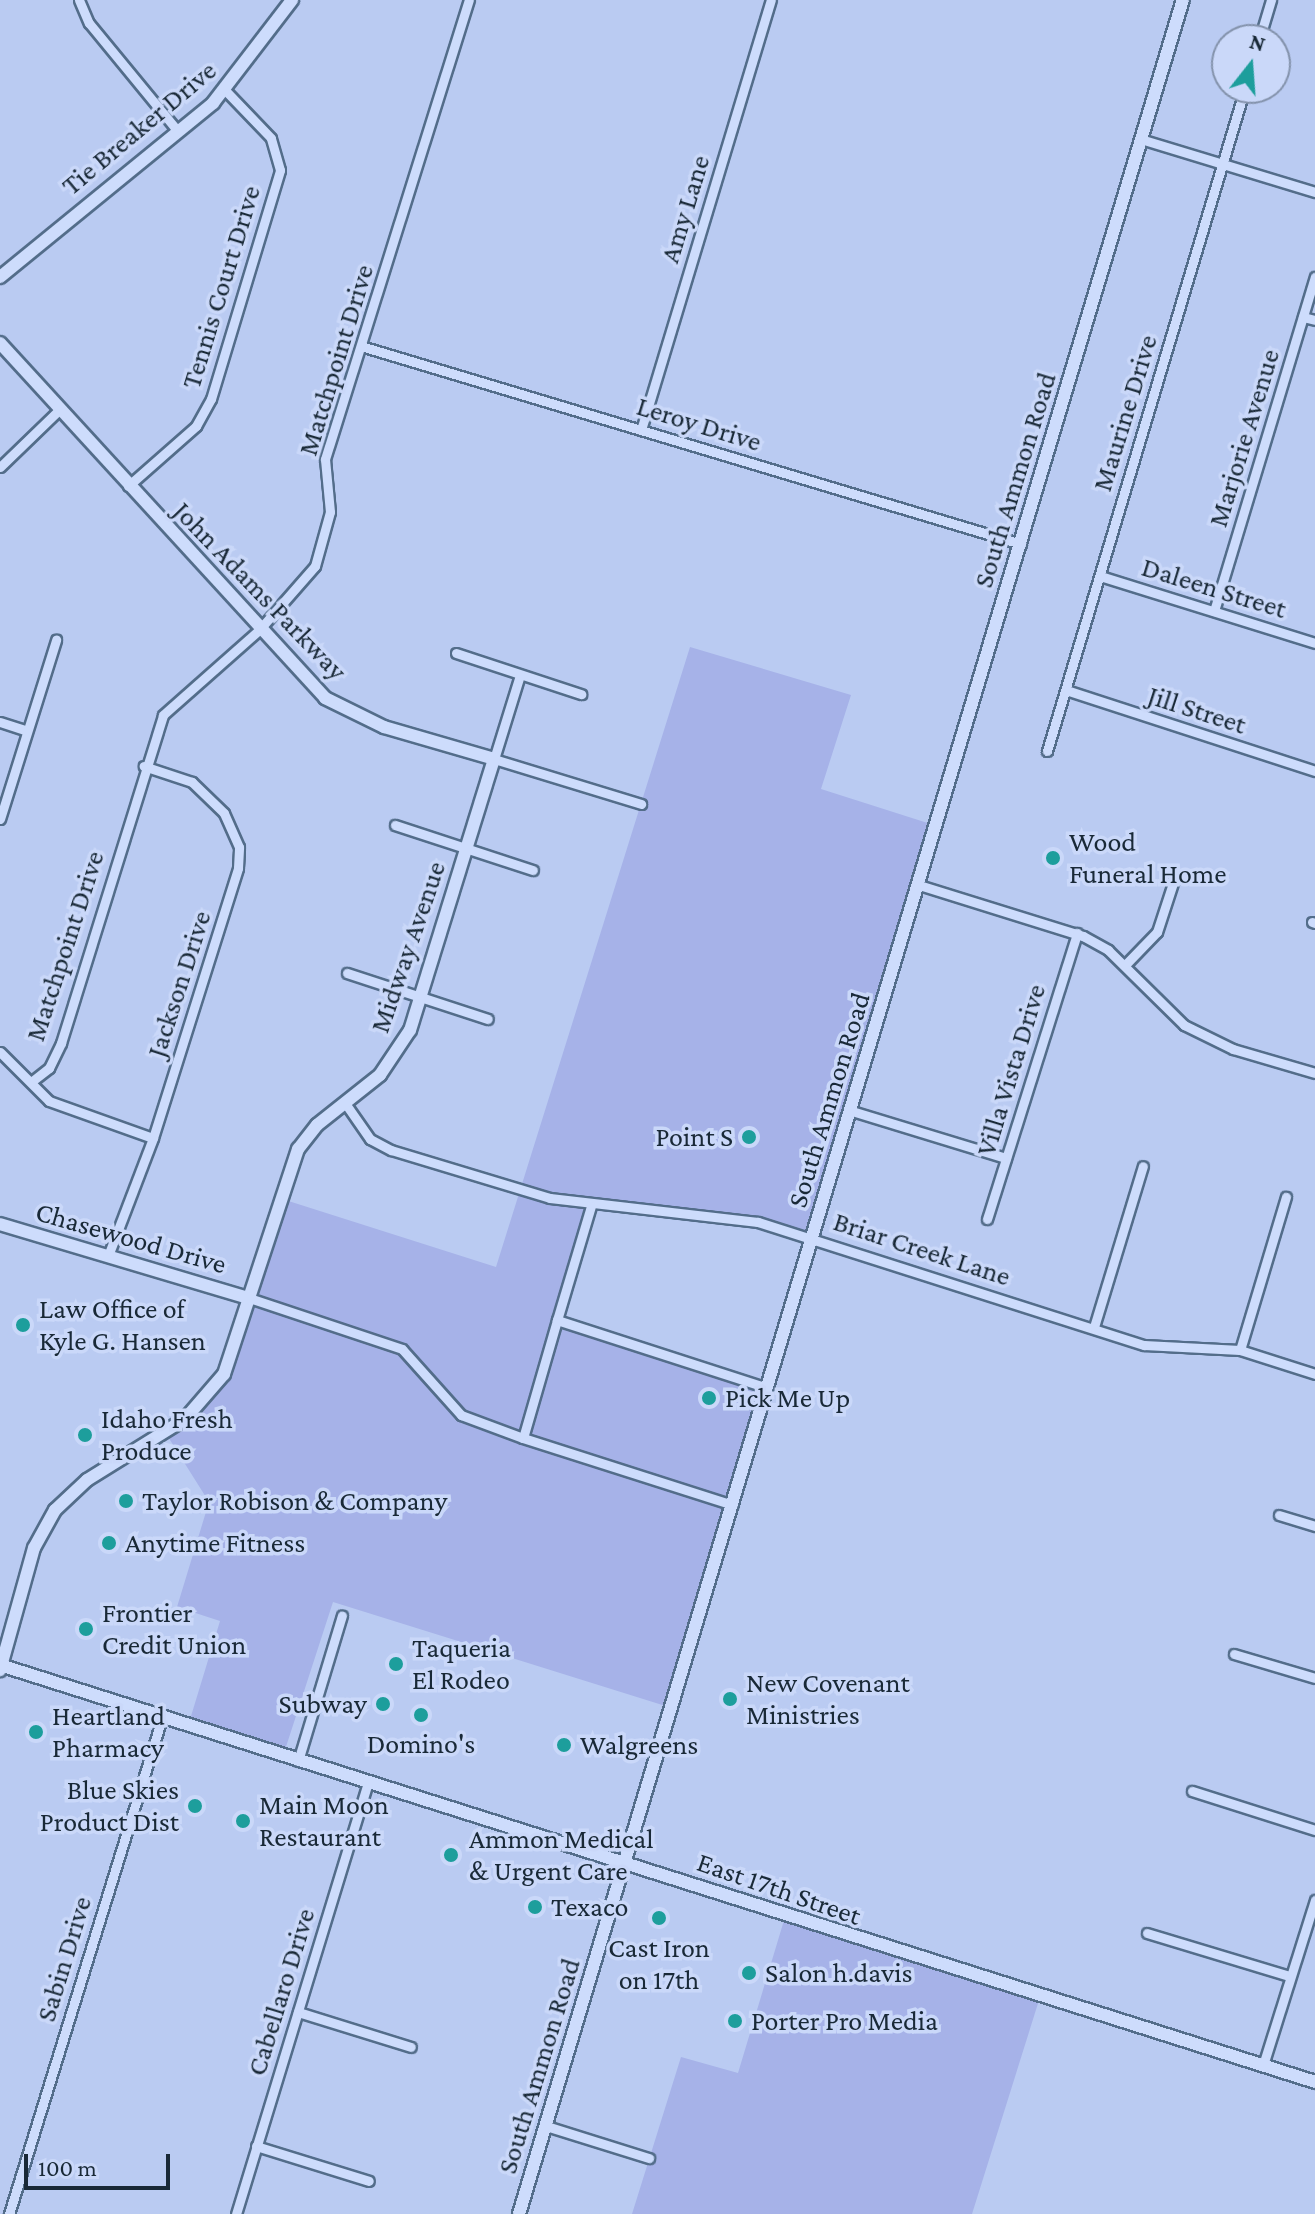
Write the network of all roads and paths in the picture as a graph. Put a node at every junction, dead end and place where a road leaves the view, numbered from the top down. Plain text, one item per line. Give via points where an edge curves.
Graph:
1 (79, 0) edge
2 (292, 0) edge
3 (469, 0) edge
4 (771, 0) edge
5 (1183, 0) edge
6 (1271, 0) edge
7 (1264, 24) edge
8 (225, 90) junction
9 (1241, 104) edge
10 (176, 129) junction
11 (1144, 140) junction
12 (1224, 163) junction
13 (1315, 192) edge
14 (0, 277) edge
15 (1315, 277) edge
16 (1303, 317) junction
17 (1315, 320) edge
18 (0, 343) edge
19 (364, 347) junction
20 (60, 409) junction
21 (641, 430) junction
22 (0, 467) edge
23 (128, 486) junction
24 (1021, 544) junction
25 (1100, 576) junction
26 (1214, 611) junction
27 (259, 630) junction
28 (56, 640) dead end
29 (1315, 643) edge
30 (456, 653) dead end
31 (520, 675) junction
32 (1066, 690) junction
33 (581, 694) dead end
34 (0, 722) edge
35 (27, 731) junction
36 (1047, 751) dead end
37 (494, 759) junction
38 (144, 766) junction
39 (1315, 771) edge
40 (641, 804) dead end
41 (0, 819) edge
42 (395, 825) dead end
43 (467, 849) junction
44 (533, 870) dead end
45 (1174, 880) dead end
46 (919, 885) junction
47 (1077, 933) junction
48 (1125, 965) junction
49 (347, 973) dead end
50 (421, 997) junction
51 (488, 1019) dead end
52 (0, 1052) edge
53 (1315, 1073) edge
54 (31, 1082) junction
55 (345, 1103) junction
56 (852, 1111) junction
57 (153, 1138) junction
58 (1006, 1158) junction
59 (1143, 1166) dead end
60 (1286, 1197) dead end
61 (591, 1206) junction
62 (987, 1219) dead end
63 (0, 1224) edge
64 (813, 1237) junction
65 (108, 1256) junction
66 (249, 1298) junction
67 (557, 1320) junction
68 (1094, 1327) junction
69 (1240, 1350) junction
70 (1315, 1374) edge
71 (767, 1388) junction
72 (523, 1438) junction
73 (733, 1505) junction
74 (1279, 1515) dead end
75 (1315, 1526) edge
76 (342, 1615) dead end
77 (1234, 1654) dead end
78 (0, 1667) edge
79 (1315, 1678) edge
80 (162, 1718) junction
81 (298, 1761) junction
82 (368, 1783) junction
83 (1192, 1791) dead end
84 (1315, 1830) edge
85 (626, 1862) junction
86 (1315, 1900) edge
87 (1147, 1933) dead end
88 (1289, 1976) junction
89 (298, 2012) junction
90 (411, 2047) dead end
91 (1263, 2065) junction
92 (1315, 2082) edge
93 (546, 2126) junction
94 (256, 2146) junction
95 (649, 2158) dead end
96 (369, 2181) dead end
97 (9, 2214) edge
98 (236, 2214) edge
99 (519, 2214) edge

1 - 10 street via 89,23
2 - 8 main road, Tie Breaker Drive
3 - 19 street, Matchpoint Drive
4 - 21 street, Amy Lane
5 - 11 main road, South Ammon Road
6 - 7 street
8 - 10 main road, Tie Breaker Drive
8 - 23 street, Tennis Court Drive via 271,138 280,170 211,399 196,426
9 - 12 street, Maurine Drive
10 - 14 main road, Tie Breaker Drive
11 - 12 street
11 - 24 main road, South Ammon Road
12 - 13 street
12 - 25 street, Maurine Drive
15 - 16 street, Marjorie Avenue
16 - 17 street
16 - 26 street, Marjorie Avenue
18 - 20 main road, John Adams Parkway
19 - 21 street, Leroy Drive
19 - 27 street, Matchpoint Drive via 323,470 330,512 321,548 306,582
20 - 22 street
20 - 23 main road, John Adams Parkway
21 - 24 street, Leroy Drive
23 - 27 main road, John Adams Parkway
24 - 46 main road, South Ammon Road
25 - 26 street, Daleen Street
25 - 32 street, Maurine Drive
26 - 29 street, Daleen Street
27 - 37 main road, John Adams Parkway via 306,682 356,715
27 - 38 street, Matchpoint Drive via 171,704 156,726
28 - 35 street
30 - 31 street
31 - 33 street
31 - 37 street, Midway Avenue
32 - 36 street, Maurine Drive
32 - 39 street, Jill Street
34 - 35 street
35 - 41 street
37 - 40 street, John Adams Parkway
37 - 43 main road, Midway Avenue
38 - 54 street, Matchpoint Drive via 61,1043 49,1068
38 - 57 street, Jackson Drive via 192,782 224,813 239,847 235,879
42 - 43 street
43 - 44 street
43 - 50 main road, Midway Avenue
45 - 48 street via 1157,932
46 - 47 street
46 - 56 main road, South Ammon Road
47 - 48 street
47 - 58 street, Villa Vista Drive
48 - 53 street via 1200,1035
49 - 50 street
50 - 51 street
50 - 55 main road, Midway Avenue via 397,1053
52 - 54 street
54 - 57 street via 63,1107
55 - 61 street, Briar Creek Lane via 370,1139 391,1150
55 - 66 main road, Midway Avenue via 298,1149
56 - 58 street
56 - 64 main road, South Ammon Road
57 - 65 street, Jackson Drive
58 - 62 street, Villa Vista Drive
59 - 68 street
60 - 69 street
61 - 64 street, Briar Creek Lane via 702,1214
61 - 67 street
63 - 65 main road, Chasewood Drive
64 - 68 street, Briar Creek Lane
64 - 71 main road, South Ammon Road
65 - 66 main road, Chasewood Drive
66 - 72 street via 402,1349 461,1415
66 - 78 main road, Midway Avenue via 230,1362 208,1397 185,1419 87,1480 55,1510 34,1548
67 - 71 street
67 - 72 street
68 - 69 street, Briar Creek Lane via 1166,1350
69 - 70 street, Briar Creek Lane
71 - 73 main road, South Ammon Road
72 - 73 street
73 - 85 main road, South Ammon Road
74 - 75 street
76 - 81 street
77 - 79 street
78 - 80 main road, East 17th Street
80 - 81 main road, East 17th Street
80 - 97 street, Sabin Drive
81 - 82 main road, East 17th Street
82 - 85 main road, East 17th Street
82 - 89 street, Cabellaro Drive
83 - 84 street
85 - 91 main road, East 17th Street
85 - 93 main road, South Ammon Road
86 - 88 street
87 - 88 street
88 - 91 street
89 - 90 street
89 - 94 street, Cabellaro Drive
91 - 92 main road, East 17th Street
93 - 95 street
93 - 99 main road, South Ammon Road
94 - 96 street
94 - 98 street, Cabellaro Drive

